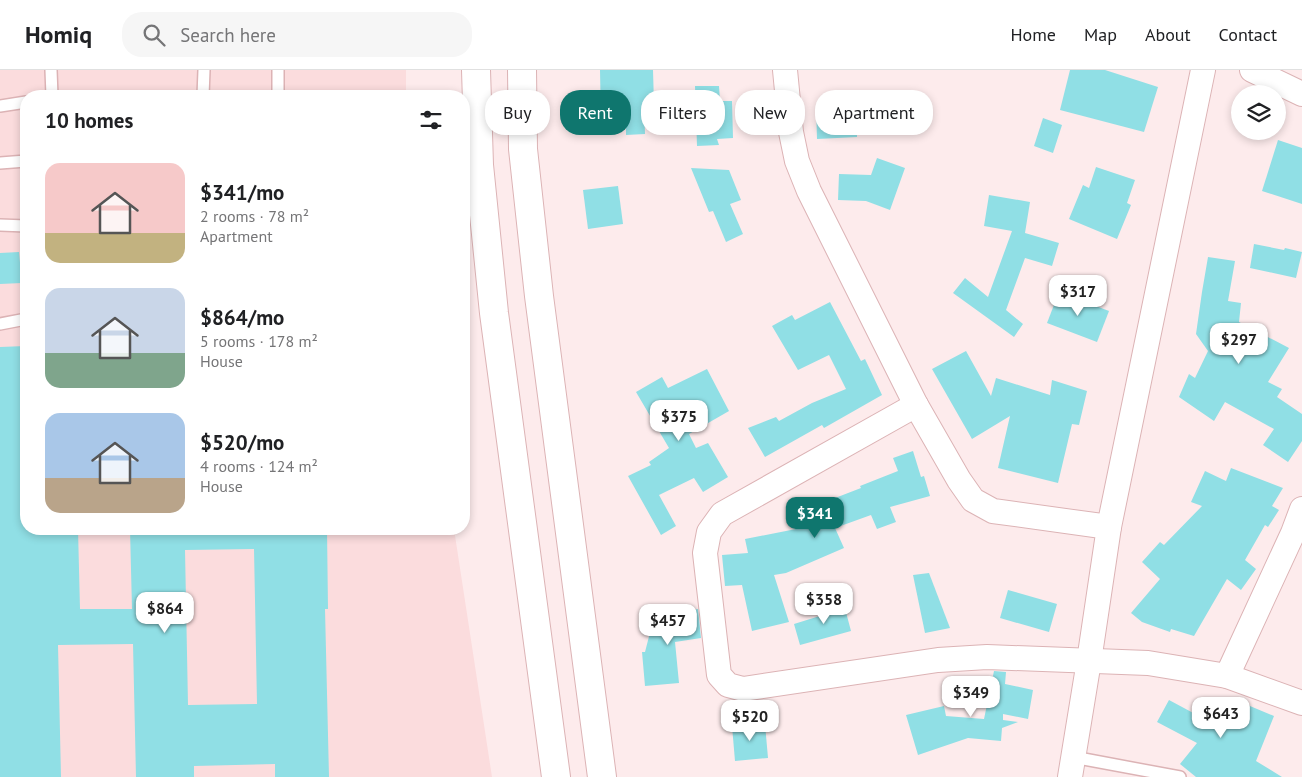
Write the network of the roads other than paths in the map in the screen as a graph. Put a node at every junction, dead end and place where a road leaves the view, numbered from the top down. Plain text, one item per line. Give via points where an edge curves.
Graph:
1 (51, 70) edge
2 (204, 70) edge
3 (278, 70) edge
4 (476, 70) edge
5 (522, 70) edge
6 (786, 70) edge
7 (1203, 70) edge
8 (1252, 70) edge
9 (52, 90) edge
10 (203, 90) edge
11 (278, 90) edge
12 (1302, 94) edge
13 (20, 103) edge
14 (0, 106) edge
15 (20, 161) edge
16 (0, 163) edge
17 (0, 226) edge
18 (20, 226) edge
19 (20, 320) edge
20 (0, 324) edge
21 (916, 405) junction
22 (1302, 509) edge
23 (1109, 527) junction
24 (1297, 534) edge
25 (1089, 661) junction
26 (1227, 676) junction
27 (1302, 703) edge
28 (1071, 767) edge
29 (556, 777) edge
30 (602, 777) edge
31 (1180, 777) edge

1 - 9 lane
2 - 10 lane
3 - 11 lane
4 - 29 street via 478,165 494,313
5 - 30 street via 523,149 539,296
6 - 21 street via 797,161
7 - 23 street
8 - 12 street
13 - 14 lane
15 - 16 lane
17 - 18 lane
19 - 20 lane
21 - 23 street via 973,500 993,511
21 - 25 street via 722,514 709,532 705,553 719,675 728,685 743,689 938,660 986,657
22 - 24 street
23 - 25 street
24 - 26 street
25 - 26 street via 1148,663
25 - 28 street
26 - 27 street
28 - 31 lane

